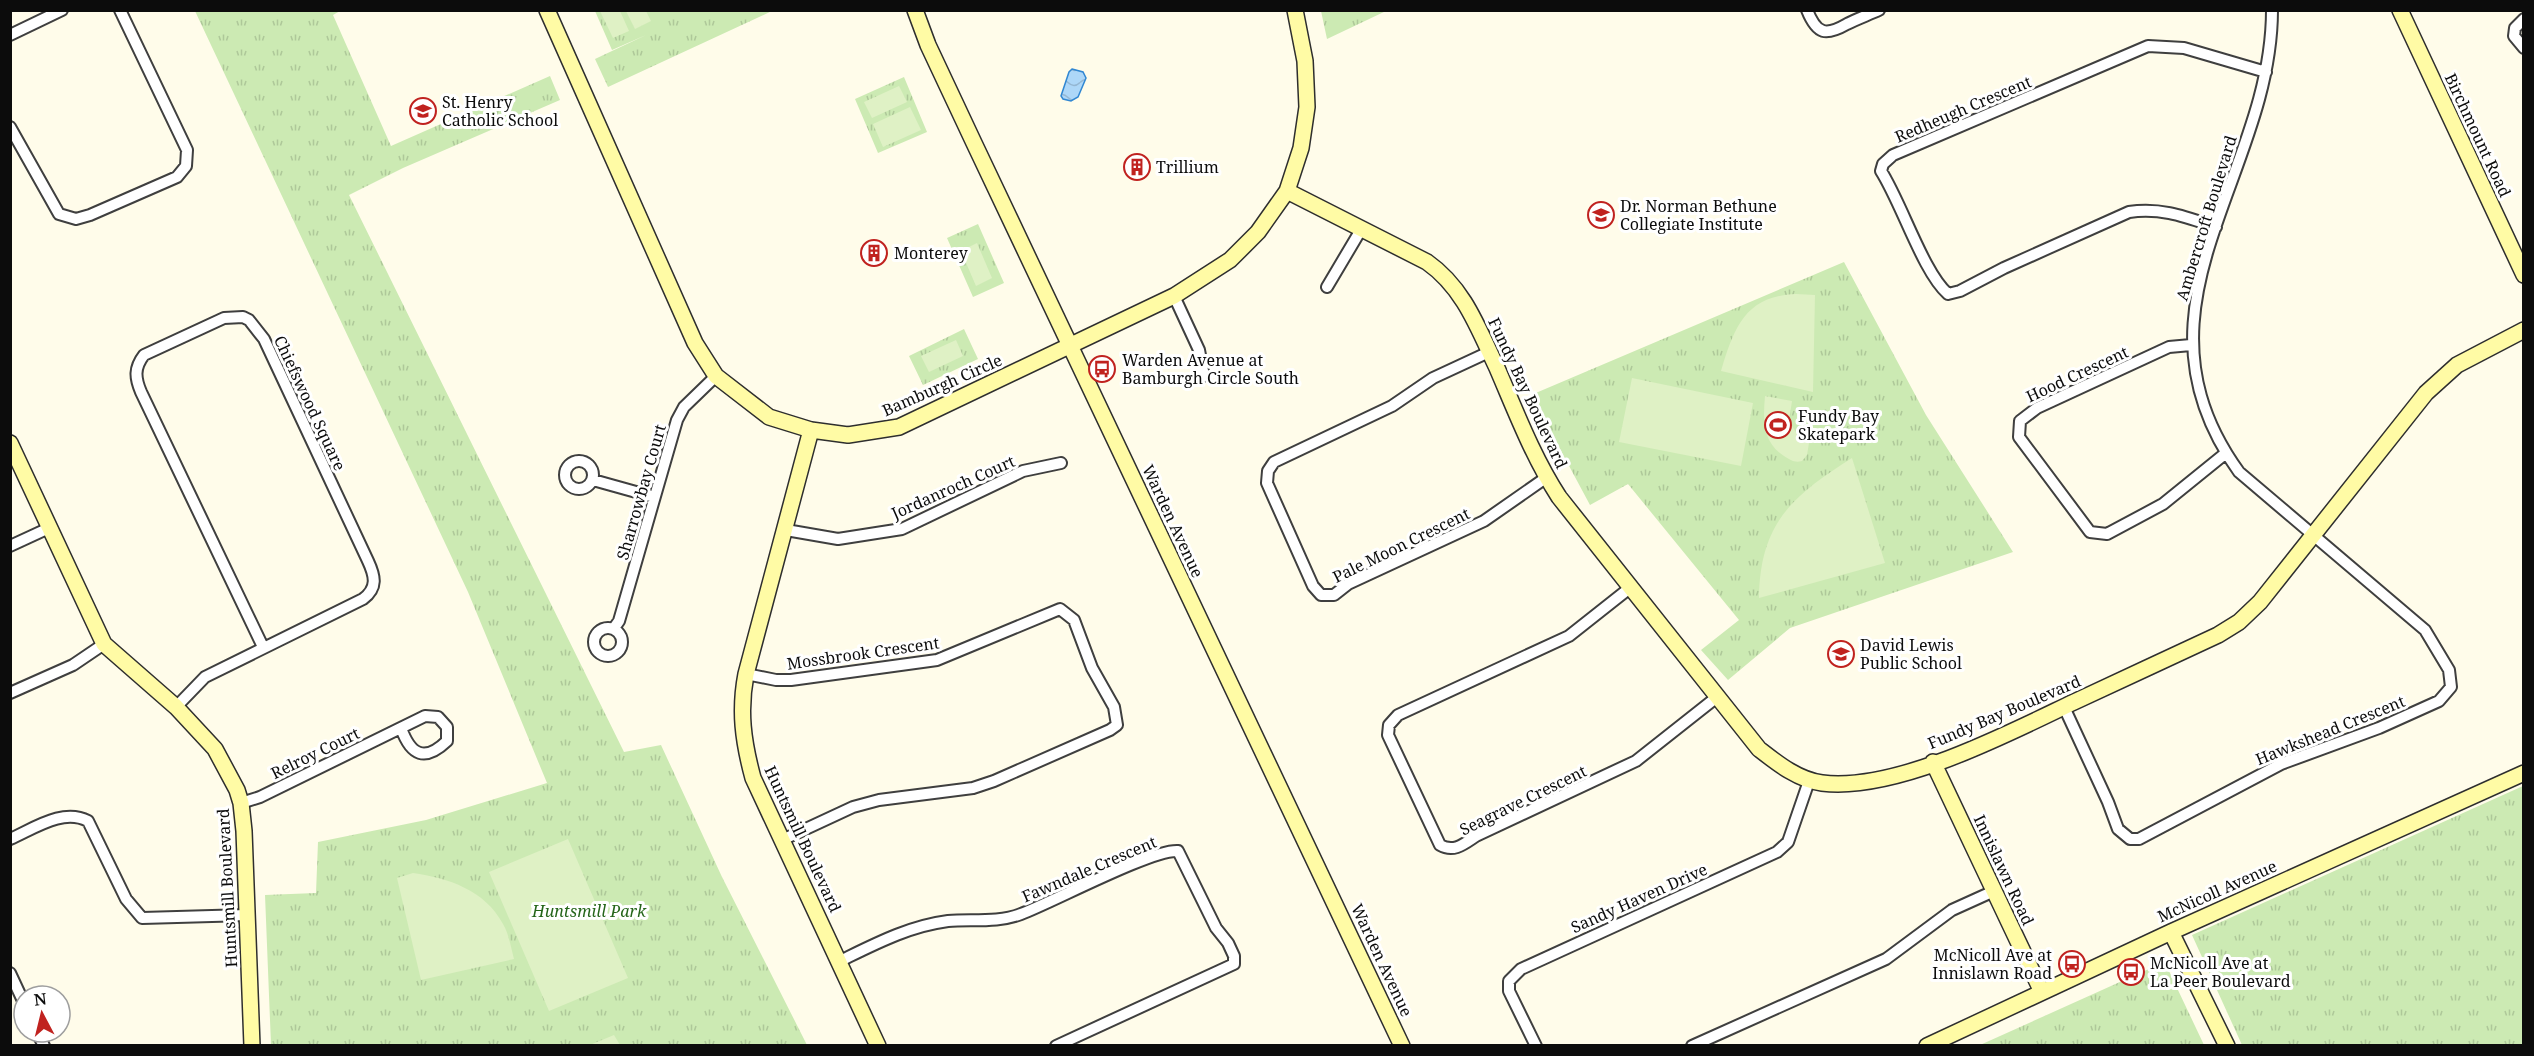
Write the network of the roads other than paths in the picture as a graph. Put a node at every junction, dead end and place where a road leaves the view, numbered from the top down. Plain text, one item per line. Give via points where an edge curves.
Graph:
1 (62, 10) edge
2 (120, 10) edge
3 (547, 10) edge
4 (915, 10) edge
5 (1295, 10) edge
6 (1808, 10) edge
7 (1879, 10) edge
8 (2272, 10) edge
9 (2400, 10) edge
10 (2523, 19) edge
11 (10, 35) edge
12 (2523, 48) edge
13 (2266, 72) junction
14 (10, 127) edge
15 (1287, 190) junction
16 (2216, 227) junction
17 (1362, 228) junction
18 (2523, 275) edge
19 (1328, 287) dead end
20 (1174, 296) junction
21 (2523, 330) edge
22 (2191, 345) junction
23 (1070, 346) junction
24 (1489, 352) junction
25 (716, 376) junction
26 (1204, 376) dead end
27 (811, 430) junction
28 (10, 443) edge
29 (2226, 453) junction
30 (1060, 463) dead end
31 (1547, 477) junction
32 (592, 480) dead end
33 (654, 497) junction
34 (49, 528) junction
35 (786, 530) junction
36 (2313, 536) junction
37 (10, 546) edge
38 (1631, 587) junction
39 (614, 628) dead end
40 (104, 644) junction
41 (262, 647) junction
42 (746, 674) junction
43 (10, 693) edge
44 (1717, 696) junction
45 (176, 707) junction
46 (2064, 707) junction
47 (401, 728) junction
48 (1934, 762) junction
49 (2523, 773) edge
50 (1809, 780) junction
51 (242, 803) junction
52 (10, 839) edge
53 (782, 840) junction
54 (1994, 891) junction
55 (247, 915) junction
56 (2171, 932) junction
57 (840, 961) junction
58 (2042, 992) junction
59 (252, 1046) edge
60 (878, 1046) edge
61 (1056, 1046) edge
62 (1402, 1046) edge
63 (1536, 1046) edge
64 (1692, 1046) edge
65 (1927, 1046) edge
66 (2227, 1046) edge

1 - 11 street
2 - 14 street via 187,150 186,166 177,177 90,215 67,218 54,206
3 - 25 street, Bamburgh Circle via 695,343
4 - 23 street, Warden Avenue
5 - 15 street, Bamburgh Circle via 1305,61 1307,107 1301,148
6 - 7 street via 1816,28 1827,33 1837,32
8 - 13 street, Ambercroft Boulevard via 2272,44
9 - 18 street, Birchmount Road
10 - 12 street via 2514,36
13 - 16 street, Ambercroft Boulevard
13 - 16 street, Redheugh Crescent via 2184,48 2148,46 1893,155 1881,171 1899,200 1936,283 1948,294 2129,212 2172,212
15 - 17 street, Fundy Bay Boulevard
15 - 20 street, Bamburgh Circle via 1258,232 1230,260
16 - 22 street, Ambercroft Boulevard via 2198,287
17 - 19 street
17 - 24 street, Fundy Bay Boulevard via 1442,272 1465,300
20 - 23 street, Bamburgh Circle
20 - 26 street via 1199,350
21 - 36 street, Fundy Bay Boulevard via 2475,354 2433,386
22 - 29 street, Ambercroft Boulevard via 2201,400
22 - 29 street, Hood Crescent via 2169,347 2037,408 2020,421 2019,437 2090,532 2097,535 2163,504
23 - 27 street, Bamburgh Circle via 899,427 848,435
23 - 62 street, Warden Avenue
24 - 31 street, Fundy Bay Boulevard
24 - 31 street, Pale Moon Crescent via 1432,378 1392,406 1274,462 1267,483 1313,586 1321,595 1334,595 1348,584 1484,521
25 - 27 street, Bamburgh Circle via 769,417
25 - 33 street, Sharrowbay Court via 680,414
27 - 35 street, Huntsmill Boulevard
28 - 34 street, Huntsmill Boulevard
29 - 36 street, Ambercroft Boulevard via 2256,489
30 - 35 street, Jordanroch Court via 1023,471 902,529 838,539
31 - 38 street, Fundy Bay Boulevard
32 - 33 street
33 - 39 street, Sharrowbay Court
34 - 37 street
34 - 40 street, Huntsmill Boulevard
35 - 42 street, Huntsmill Boulevard
36 - 46 street, Fundy Bay Boulevard via 2239,622
36 - 46 street, Hawkshead Crescent via 2425,630 2452,678 2446,696 2389,724 2281,764 2139,839 2130,839 2118,829
38 - 44 street, Fundy Bay Boulevard
38 - 44 street, Seagrave Crescent via 1569,636 1398,715 1389,725 1388,735 1395,752 1440,846 1461,846 1620,770 1656,748
40 - 43 street via 73,665
40 - 45 street, Huntsmill Boulevard
41 - 41 street, Chiefswood Square via 363,599 372,592 375,576 264,339 249,320 233,316 144,355 136,373 141,392
41 - 45 street, Chiefswood Square via 205,677
42 - 53 street, Huntsmill Boulevard via 741,700 743,741 753,778
42 - 53 street, Mossbrook Crescent via 791,680 937,660 1060,609 1074,620 1092,668 1114,708 1117,725 1110,730 994,782 852,807
44 - 50 street, Fundy Bay Boulevard via 1759,749
45 - 51 street, Huntsmill Boulevard via 215,749
46 - 48 street, Fundy Bay Boulevard
47 - 47 street, Relroy Court via 408,747 420,754 435,752 447,741 447,727 438,717 425,716
47 - 51 street, Relroy Court
48 - 50 street, Fundy Bay Boulevard via 1869,782 1836,784
48 - 54 street, Innislawn Road
49 - 56 street, McNicoll Avenue
50 - 63 street, Sandy Haven Drive via 1788,842 1777,852 1521,969 1509,981 1509,991
51 - 55 street, Huntsmill Boulevard
52 - 55 street via 65,815 77,815 88,821 126,899 142,918
53 - 57 street, Huntsmill Boulevard
54 - 58 street, Innislawn Road
54 - 64 street via 1952,910 1886,959
55 - 59 street, Huntsmill Boulevard
56 - 58 street, McNicoll Avenue
56 - 66 street
57 - 60 street, Huntsmill Boulevard
57 - 61 street, Fawndale Crescent via 915,927 1017,916 1147,858 1178,851 1216,928 1228,943 1234,964
58 - 65 street, McNicoll Avenue

